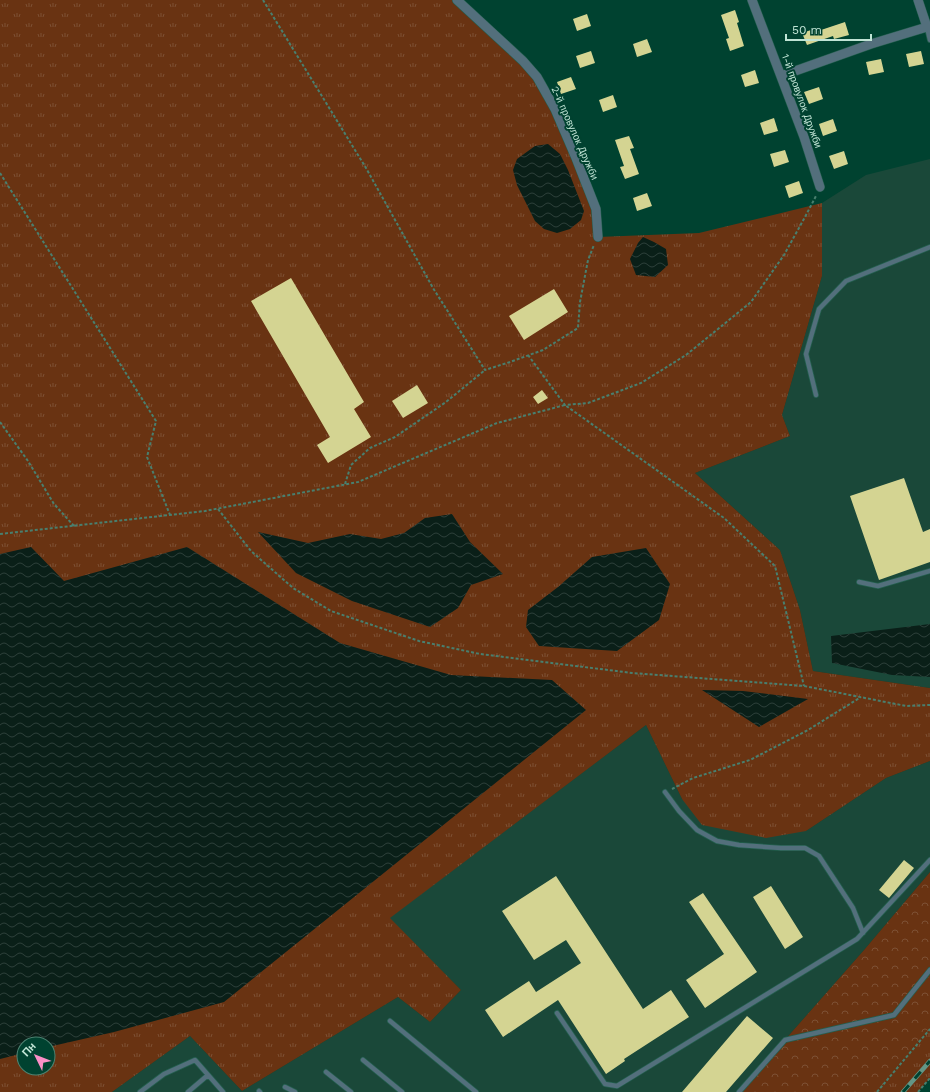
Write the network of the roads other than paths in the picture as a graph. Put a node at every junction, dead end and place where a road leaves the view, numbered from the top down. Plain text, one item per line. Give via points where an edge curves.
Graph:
1 (457, 0) edge
2 (752, 0) edge
3 (918, 0) edge
4 (928, 28) edge
5 (930, 40) edge
6 (782, 76) junction
7 (820, 188) road end
8 (598, 237) road end
9 (930, 247) edge
10 (816, 395) dead end
11 (930, 571) edge
12 (859, 582) dead end
13 (665, 792) road end
14 (930, 860) edge
15 (863, 933) junction
16 (930, 970) edge
17 (557, 1013) dead end
18 (390, 1021) dead end
19 (364, 1060) dead end
20 (326, 1072) dead end
21 (208, 1075) junction
22 (285, 1087) dead end
23 (140, 1092) edge
24 (188, 1092) edge
25 (223, 1092) edge
26 (295, 1092) edge
27 (351, 1092) edge
28 (402, 1092) edge
29 (476, 1092) edge
30 (739, 1092) edge

1 - 8 street, 2-й провулок Дружби via 537,77 555,109 596,210
2 - 6 street, 1-й провулок Дружби
3 - 4 street
4 - 5 lane
4 - 6 street via 871,44
6 - 7 street, 1-й провулок Дружби
9 - 10 lane via 846,281 819,309 806,354
11 - 12 lane via 878,586
13 - 15 lane via 697,830 717,841 774,848 805,848 819,856 853,908
14 - 15 lane
15 - 17 lane via 858,939 617,1086 605,1084
16 - 30 lane via 894,1014 785,1040
18 - 29 lane
19 - 28 lane
20 - 27 lane
21 - 23 lane via 195,1060 164,1074
21 - 24 lane
21 - 25 lane
22 - 26 lane

